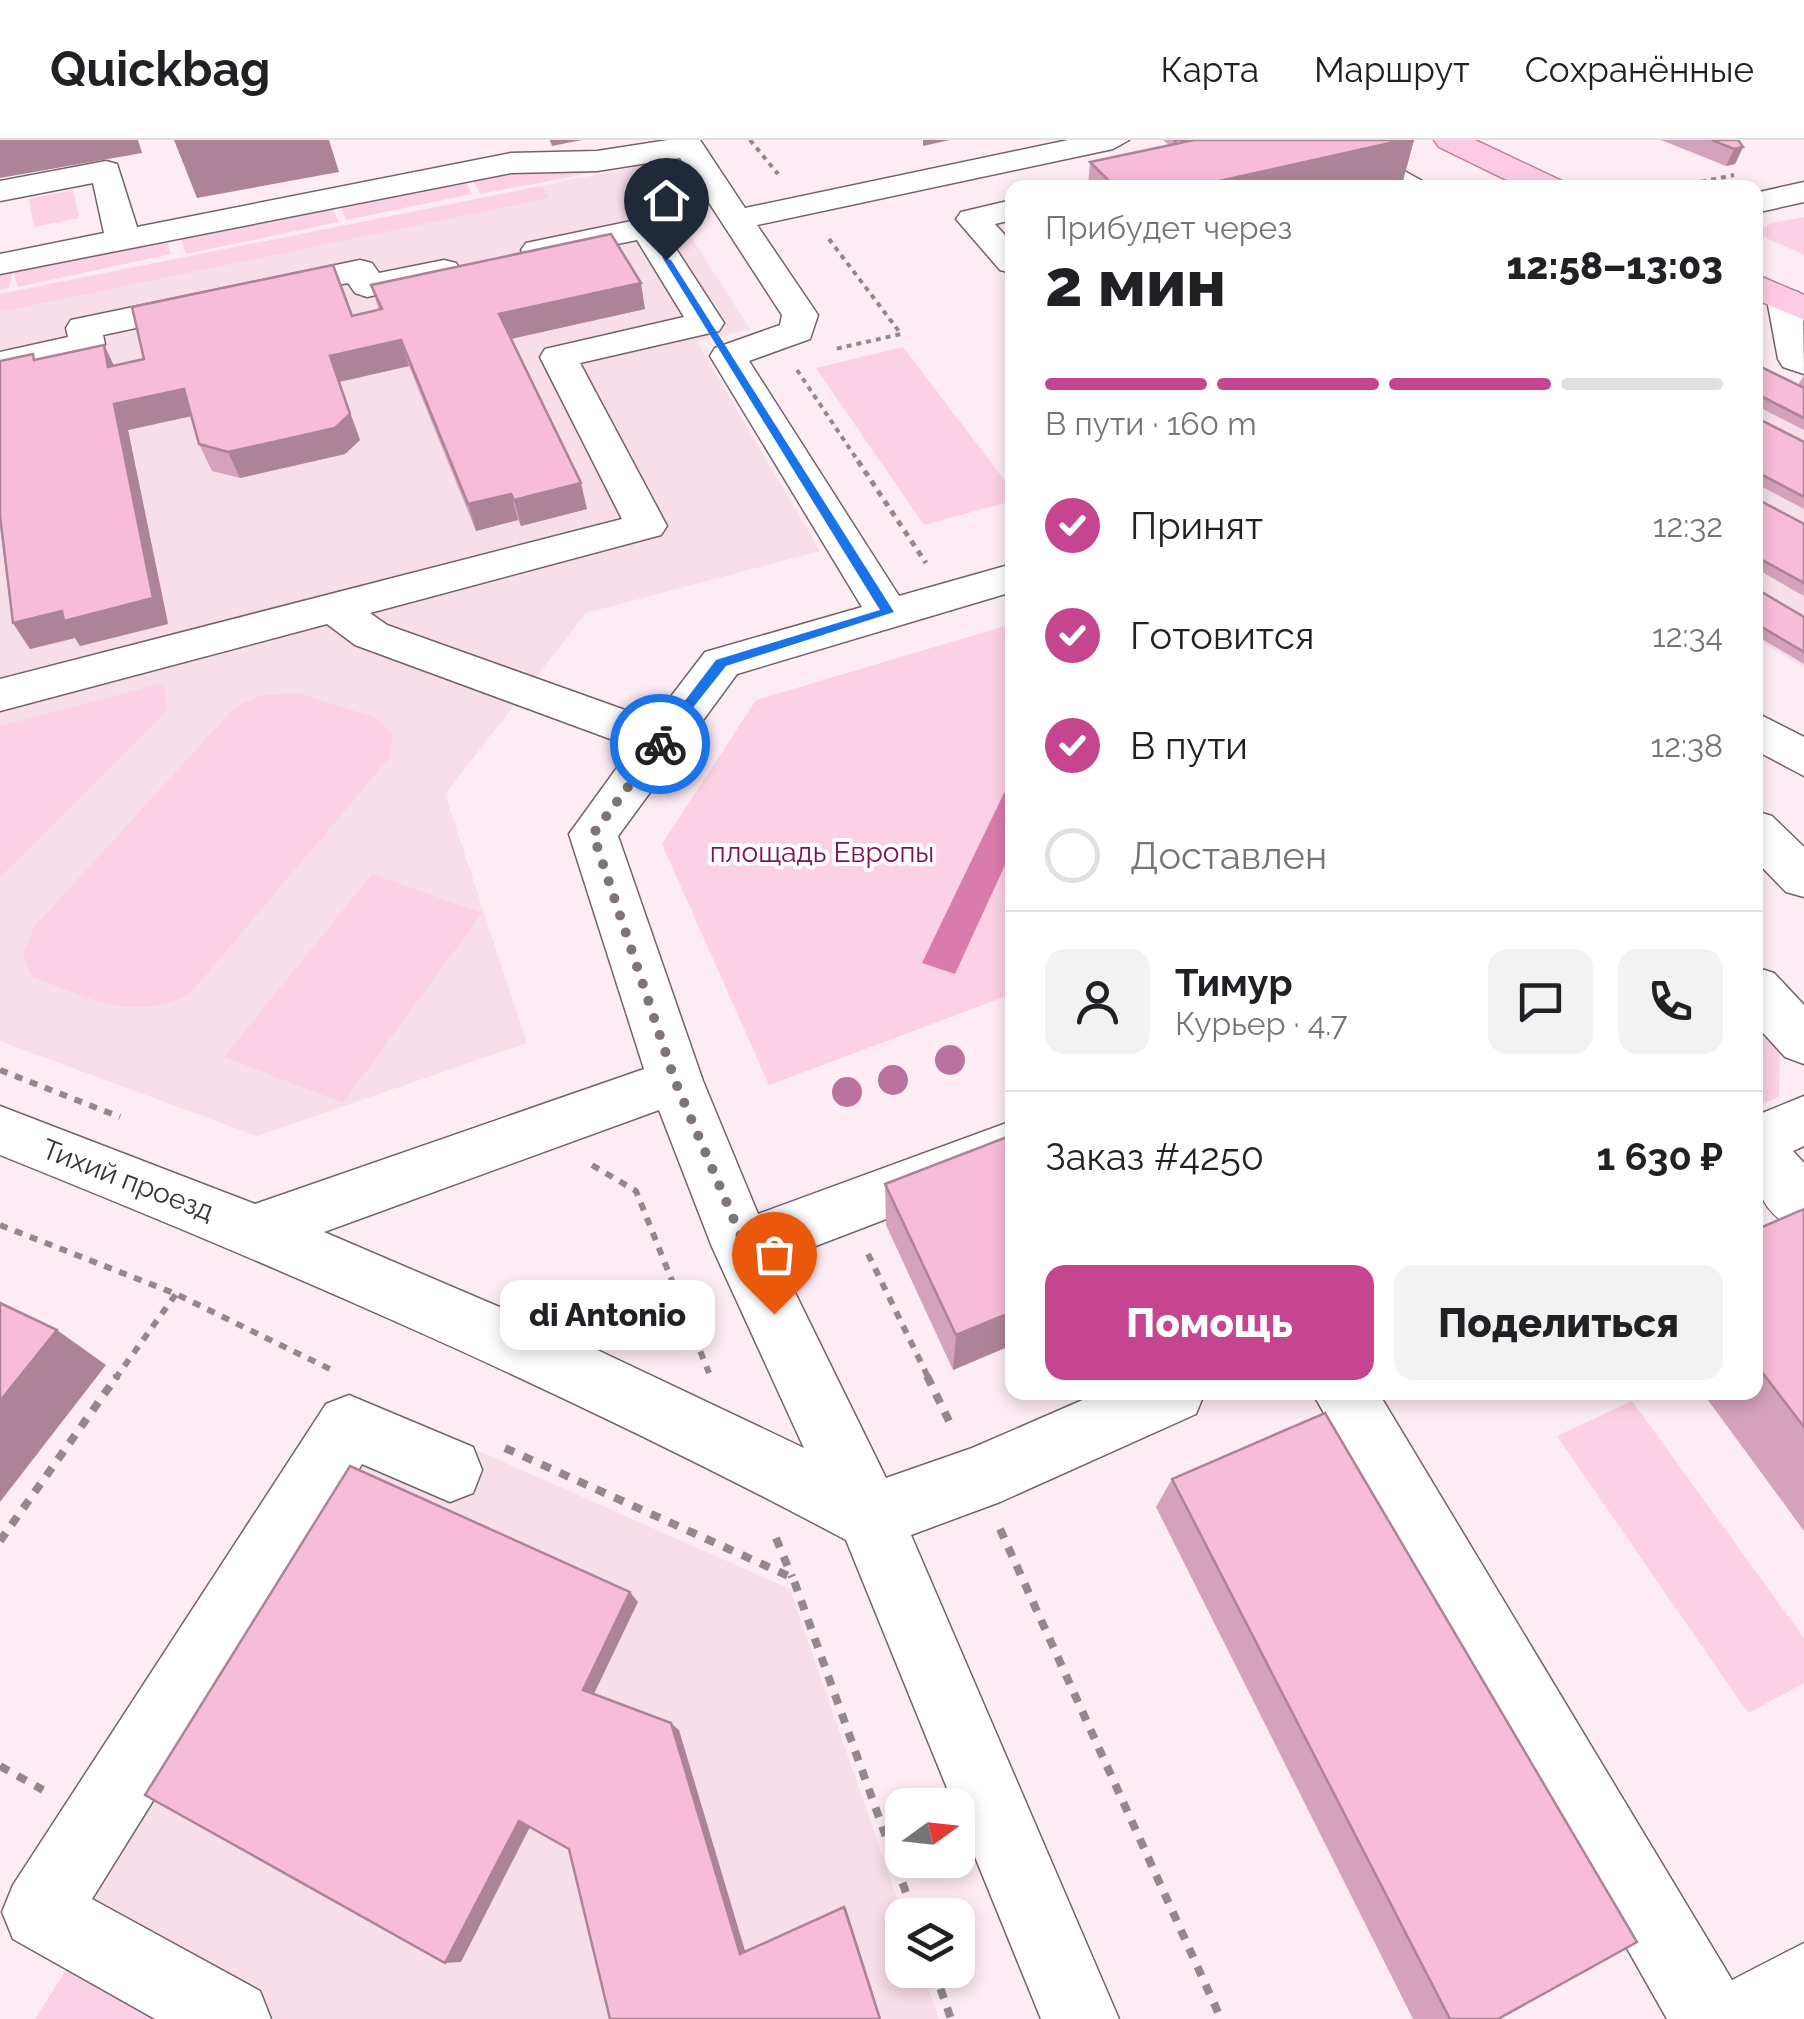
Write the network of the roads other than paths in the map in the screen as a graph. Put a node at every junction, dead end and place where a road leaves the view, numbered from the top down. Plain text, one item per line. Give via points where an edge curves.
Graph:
1 (1113, 140) edge
2 (1324, 140) edge
3 (1450, 140) edge
4 (686, 143) edge
5 (504, 152) edge
6 (1030, 157) junction
7 (1053, 180) edge
8 (1403, 180) edge
9 (1533, 180) edge
10 (0, 191) edge
11 (1804, 192) edge
12 (1763, 201) edge
13 (1005, 212) edge
14 (738, 219) junction
15 (123, 240) junction
16 (1005, 255) edge
17 (0, 264) edge
18 (1782, 298) edge
19 (717, 339) junction
20 (0, 362) edge
21 (1804, 363) edge
22 (1005, 579) edge
23 (878, 598) junction
24 (334, 608) junction
25 (0, 695) edge
26 (1763, 733) edge
27 (663, 740) junction
28 (1804, 759) edge
29 (1763, 838) edge
30 (1804, 878) edge
31 (1763, 997) edge
32 (1804, 1042) edge
33 (675, 1081) junction
34 (1804, 1120) edge
35 (0, 1130) edge
36 (1763, 1140) edge
37 (1005, 1149) edge
38 (1763, 1154) edge
39 (1804, 1206) edge
40 (257, 1230) junction
41 (742, 1247) junction
42 (1156, 1400) edge
43 (1348, 1400) edge
44 (468, 1455) road end
45 (870, 1517) junction
46 (1804, 1982) edge
47 (232, 2019) edge
48 (1080, 2019) edge
49 (1711, 2019) edge
50 (1739, 2019) edge

1 - 6 street
2 - 8 street
3 - 9 main road
4 - 5 street via 597,162
4 - 14 street
5 - 15 street via 399,169
6 - 7 street
6 - 14 street
10 - 15 street via 106,171
11 - 12 street
13 - 16 street via 973,219
14 - 19 street via 800,315 784,349
15 - 17 street
18 - 21 street via 1796,359
19 - 20 street via 646,228 367,286 360,270 84,328 87,344
19 - 23 street
19 - 24 street via 558,357 646,526
22 - 23 street
23 - 27 street via 721,663
24 - 25 street
24 - 27 street via 371,635
26 - 28 street
27 - 33 street via 593,834
29 - 30 street
31 - 32 street
33 - 40 street
33 - 41 street
34 - 36 street
35 - 40 street, Тихий проезд
37 - 41 street
38 - 39 street
40 - 45 street, Тихий проезд via 738,1446
41 - 45 street
42 - 45 street
43 - 49 street
44 - 47 street via 349,1426 40,1912
45 - 48 street
46 - 50 street

